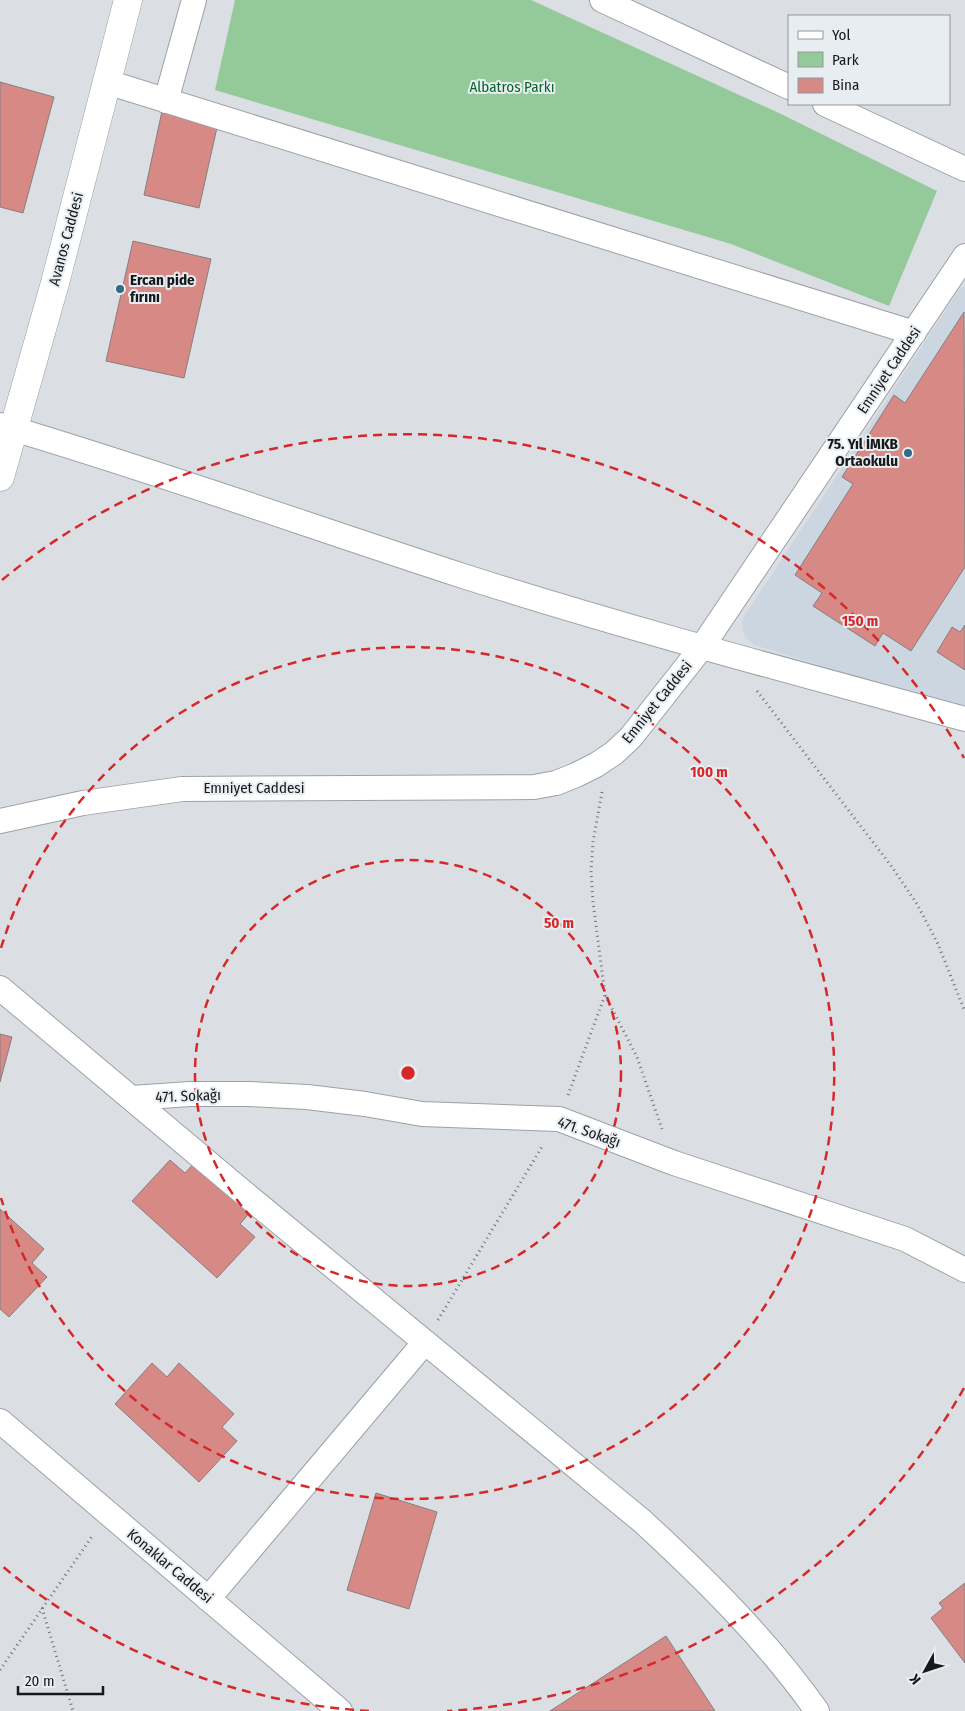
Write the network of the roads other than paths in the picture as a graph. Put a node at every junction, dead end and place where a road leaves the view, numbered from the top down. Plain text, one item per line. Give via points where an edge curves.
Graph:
1 (128, 0) edge
2 (194, 0) edge
3 (602, 0) edge
4 (107, 82) junction
5 (788, 87) edge
6 (166, 100) junction
7 (827, 105) edge
8 (965, 168) edge
9 (965, 256) edge
10 (914, 333) junction
11 (7, 427) edge
12 (0, 477) edge
13 (702, 646) junction
14 (965, 719) edge
15 (0, 821) edge
16 (0, 988) edge
17 (132, 1098) junction
18 (965, 1270) edge
19 (425, 1342) junction
20 (0, 1421) edge
21 (208, 1599) junction
22 (340, 1711) edge
23 (817, 1711) edge

1 - 4 street, Avanos Caddesi
2 - 6 street
3 - 5 street
4 - 6 street
4 - 11 street, Avanos Caddesi via 55,283
6 - 10 street
7 - 8 street
9 - 10 street, Emniyet Caddesi
10 - 13 street, Emniyet Caddesi
11 - 12 street, Avanos Caddesi
11 - 13 street via 463,576
13 - 14 street
13 - 15 street, Emniyet Caddesi via 631,737 596,766 556,783 534,786 182,789 83,803
16 - 17 street
17 - 18 street, 471. Sokağı via 249,1094 307,1097 422,1114 559,1118 674,1163 905,1239
17 - 19 street
19 - 21 street
19 - 23 street via 642,1521 689,1564 769,1650
20 - 21 street, Konaklar Caddesi
21 - 22 street, Konaklar Caddesi

